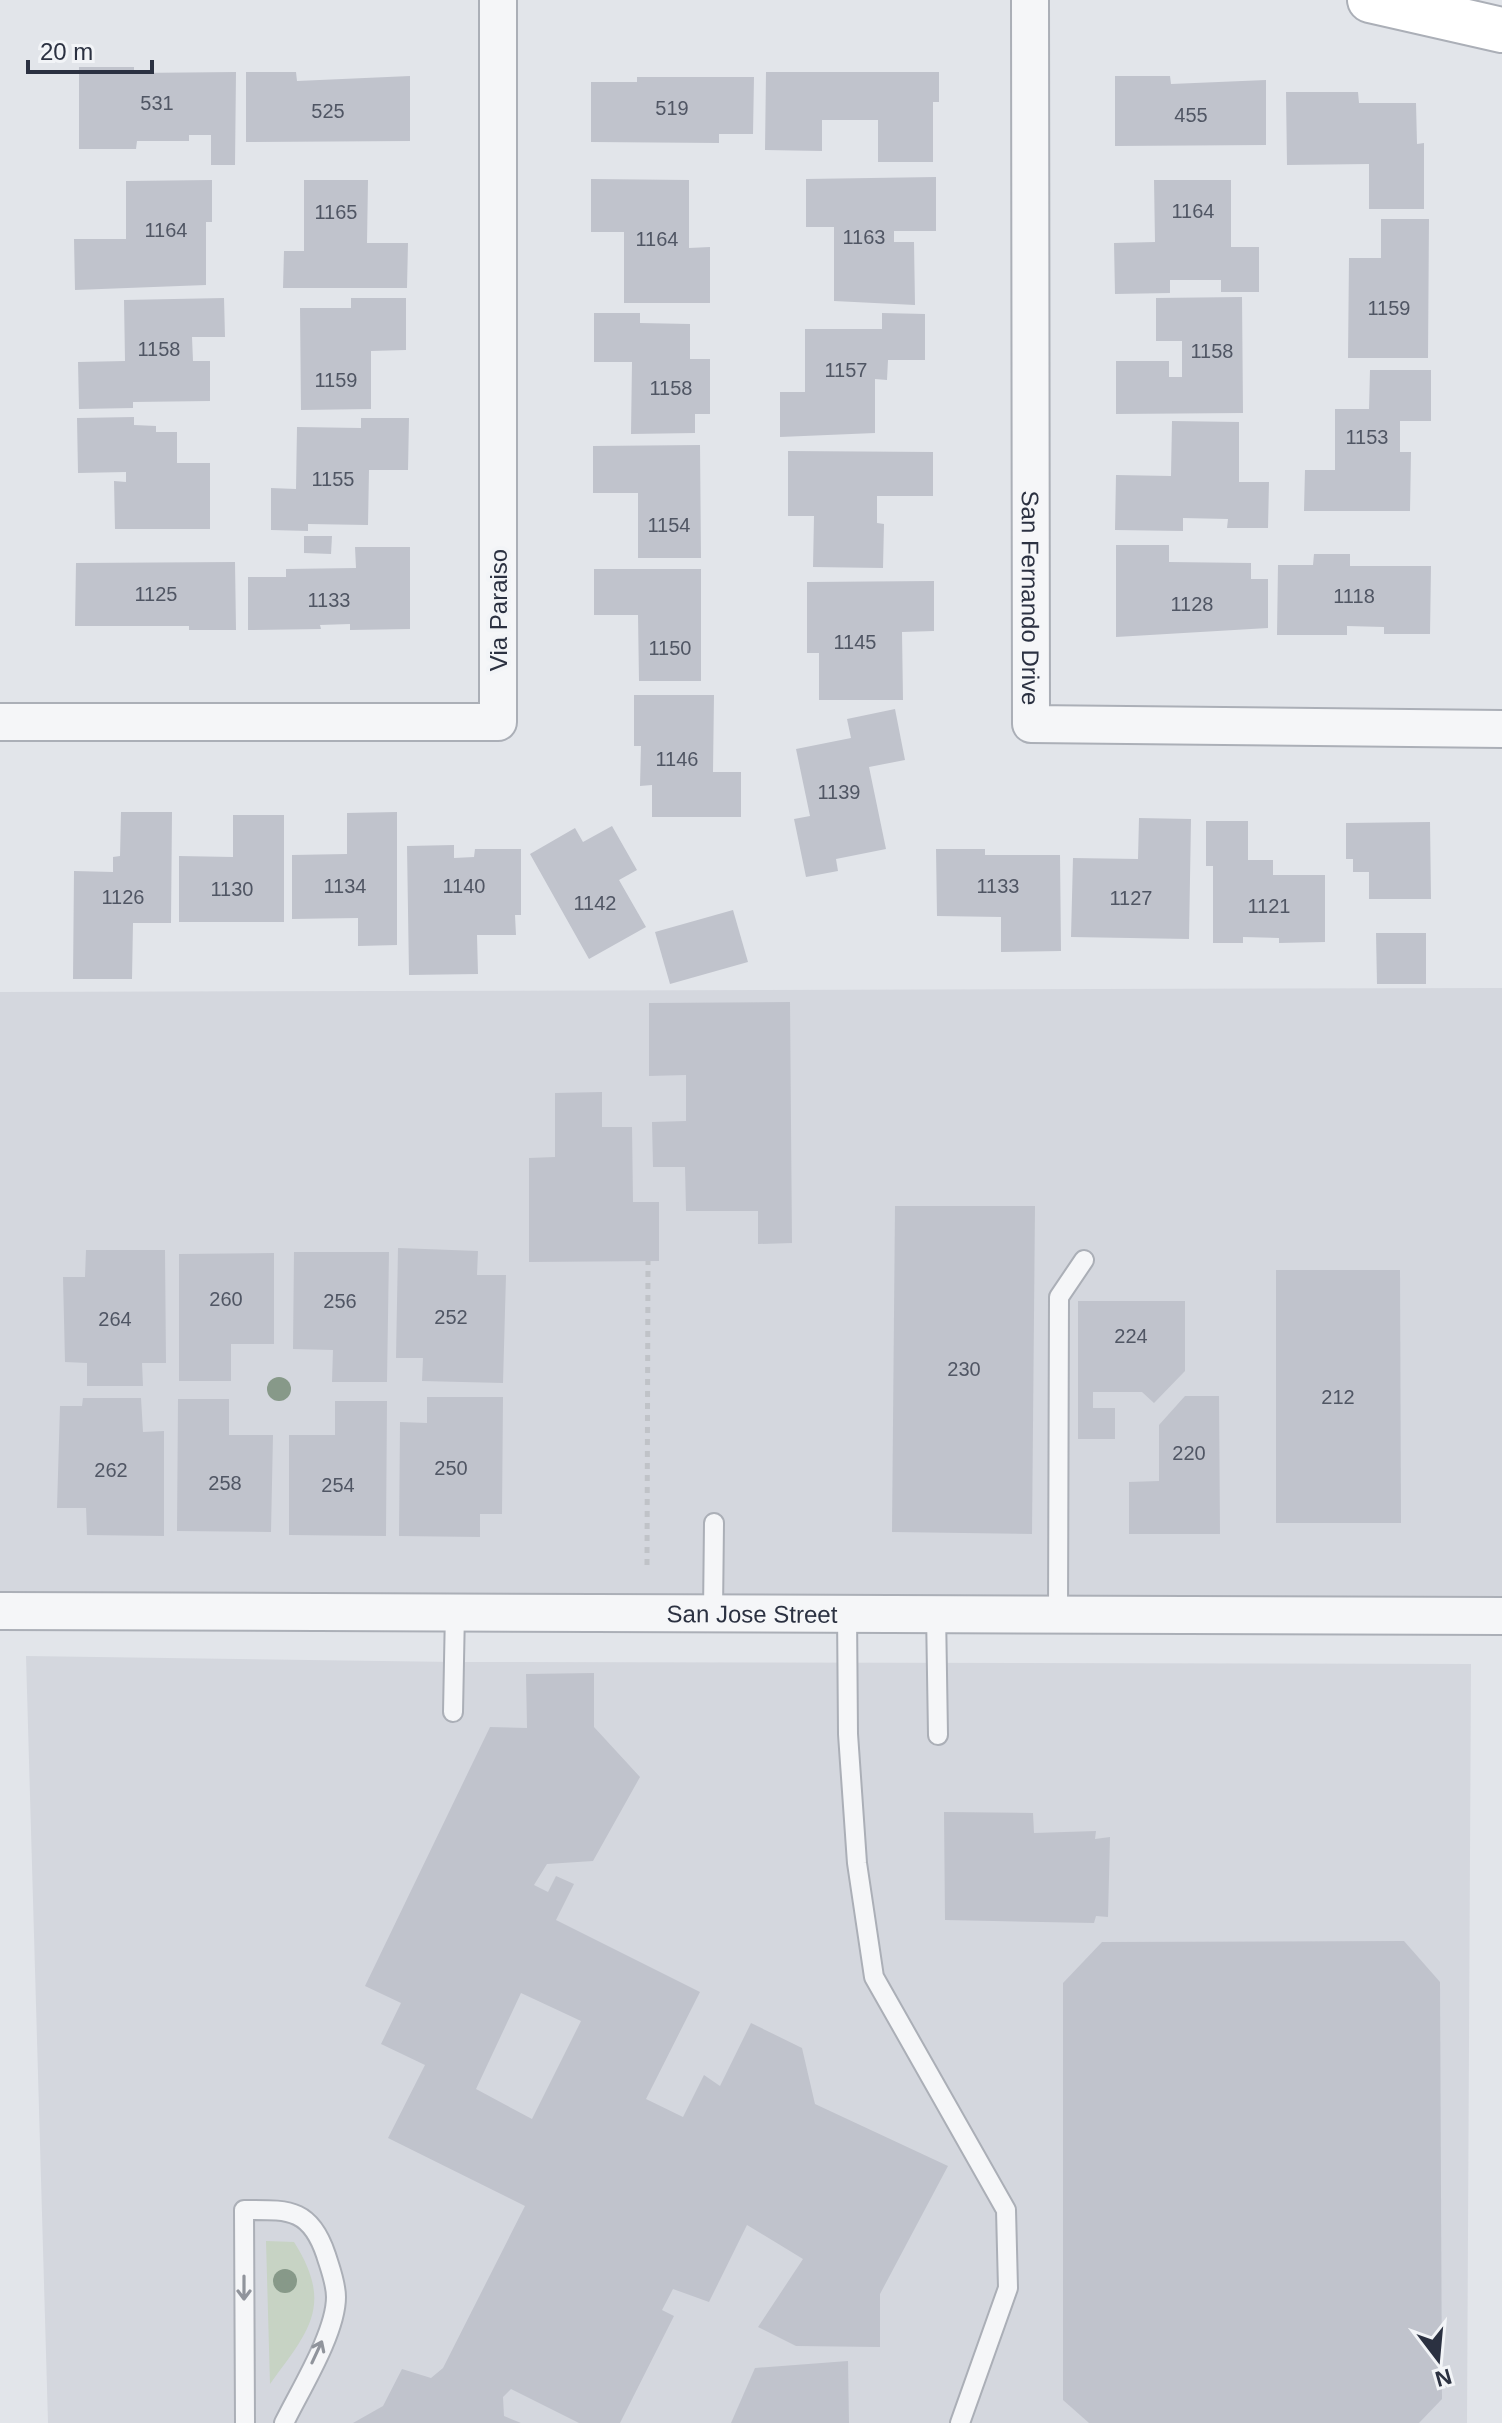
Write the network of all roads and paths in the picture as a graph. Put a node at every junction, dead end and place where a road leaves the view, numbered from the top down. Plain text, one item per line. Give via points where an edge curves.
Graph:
1 (498, 0) edge
2 (1030, 0) edge
3 (1370, 0) edge
4 (1502, 30) edge
5 (0, 722) edge
6 (1502, 729) edge
7 (1084, 1260) dead end
8 (648, 1261) dead end
9 (714, 1523) dead end
10 (647, 1565) dead end
11 (0, 1611) edge
12 (455, 1611) junction
13 (713, 1612) junction
14 (847, 1612) junction
15 (936, 1612) junction
16 (1058, 1613) junction
17 (1502, 1616) edge
18 (453, 1712) dead end
19 (938, 1735) dead end
20 (245, 2423) edge
21 (284, 2423) edge
22 (960, 2423) edge

1 - 5 street, Via Paraiso via 498,722
2 - 6 street, San Fernando Drive via 1031,724
3 - 4 street
7 - 16 lane via 1059,1297
8 - 10 path
9 - 13 lane
11 - 12 street, San Jose Street
12 - 13 street, San Jose Street
12 - 18 lane
13 - 14 street, San Jose Street
14 - 15 street, San Jose Street
14 - 22 lane via 857,1863 874,1977 1006,2210 1008,2288
15 - 16 street, San Jose Street
15 - 19 lane
16 - 17 street, San Jose Street
21 -> 20 lane via 332,2321 336,2297 322,2242 311,2224 289,2210 244,2210

